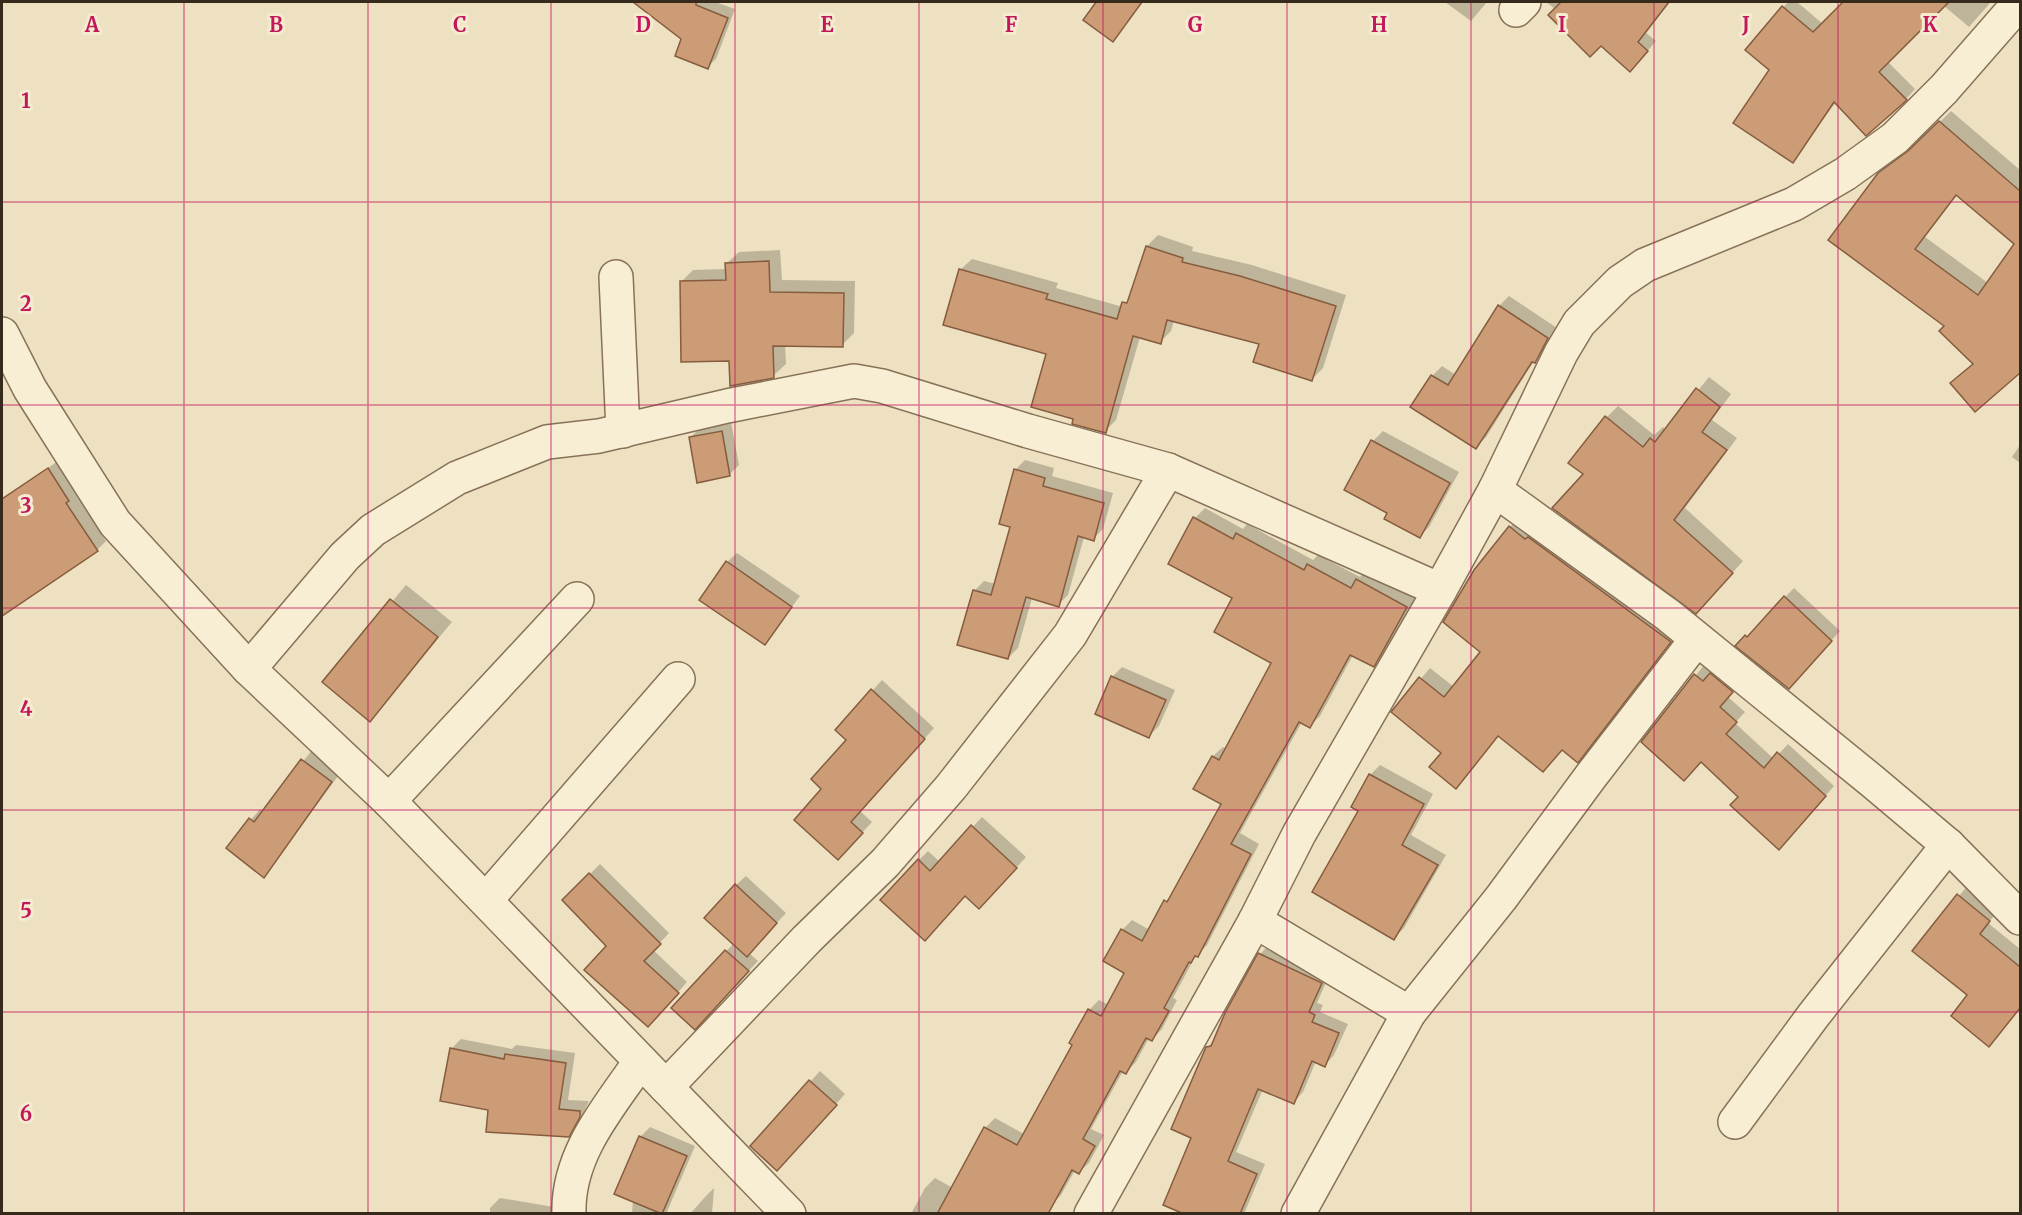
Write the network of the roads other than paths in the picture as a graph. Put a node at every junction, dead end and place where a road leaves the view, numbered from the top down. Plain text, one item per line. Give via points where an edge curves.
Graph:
1 (2020, 2) edge
2 (616, 277) dead end
3 (2, 334) edge
4 (623, 431) junction
5 (1168, 470) junction
6 (1495, 490) junction
7 (1440, 590) junction
8 (577, 599) dead end
9 (1696, 640) junction
10 (249, 669) junction
11 (678, 679) dead end
12 (389, 801) junction
13 (1948, 845) junction
14 (486, 900) junction
15 (2020, 918) edge
16 (1255, 921) junction
17 (1408, 1013) junction
18 (640, 1062) junction
19 (666, 1087) junction
20 (1735, 1122) dead end
21 (569, 1214) edge
22 (789, 1214) edge
23 (1091, 1214) edge
24 (1298, 1214) edge

1 - 6 street via 1895,138 1845,174 1794,204 1645,265 1620,282 1580,323
2 - 4 street
3 - 10 street via 30,389 115,523
4 - 5 street via 854,381
4 - 10 street via 547,441 527,448 457,478 372,530
5 - 7 street
5 - 19 street via 1070,635 951,787 885,863
6 - 7 street
6 - 9 street via 1668,615
7 - 16 street via 1299,834
8 - 12 street
9 - 13 street
9 - 17 street via 1501,898
10 - 12 street
11 - 14 street
12 - 14 street
13 - 15 street
13 - 20 street
14 - 18 street
16 - 17 street
16 - 23 street
17 - 24 street
18 - 19 street
18 - 21 street via 592,1131 568,1192
19 - 22 street

